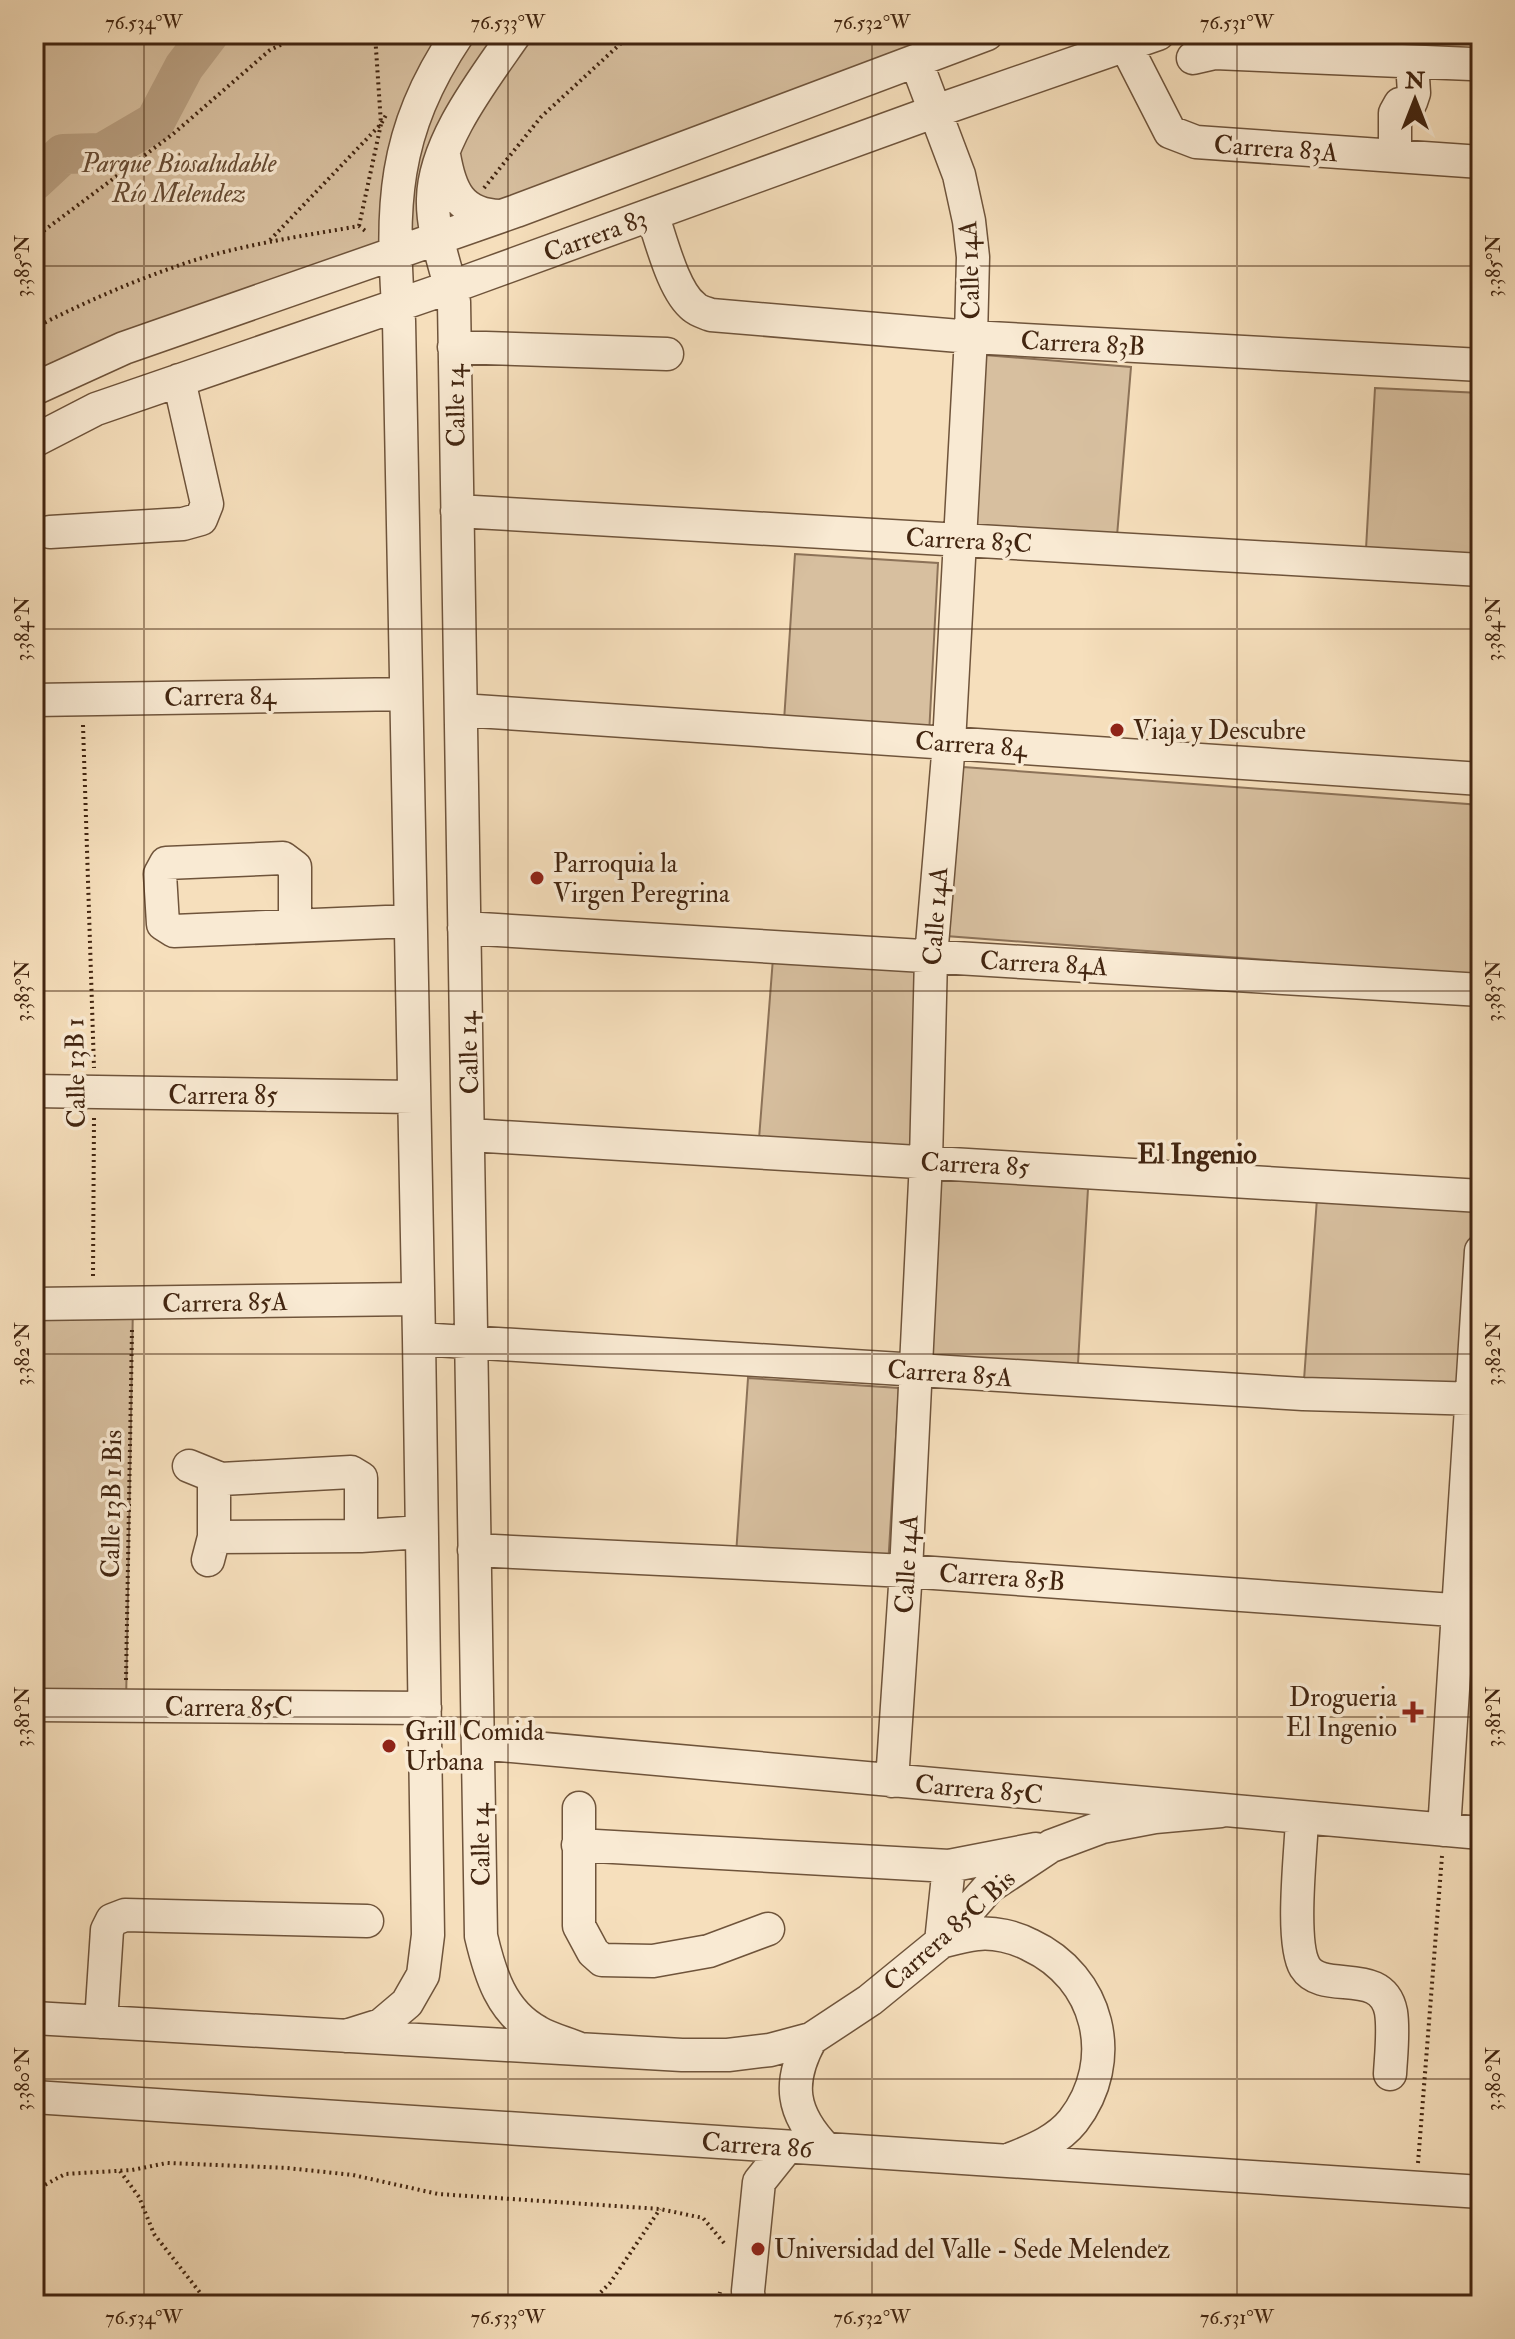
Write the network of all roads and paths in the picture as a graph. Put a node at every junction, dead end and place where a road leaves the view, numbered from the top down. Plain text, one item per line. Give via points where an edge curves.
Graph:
1 (303, 34) edge
2 (375, 34) edge
3 (458, 34) edge
4 (515, 34) edge
5 (631, 34) edge
6 (987, 34) edge
7 (1158, 34) edge
8 (1126, 46) junction
9 (1193, 58) dead end
10 (916, 61) junction
11 (1412, 62) junction
12 (1471, 64) dead end
13 (387, 111) dead end
14 (936, 111) junction
15 (381, 124) junction
16 (444, 154) junction
17 (1395, 156) junction
18 (1481, 162) edge
19 (491, 204) junction
20 (652, 214) junction
21 (34, 238) edge
22 (439, 238) junction
23 (269, 241) junction
24 (395, 255) junction
25 (451, 286) junction
26 (398, 304) junction
27 (34, 328) edge
28 (971, 337) junction
29 (454, 347) junction
30 (124, 348) junction
31 (667, 354) dead end
32 (1481, 365) edge
33 (179, 380) junction
34 (39, 386) edge
35 (138, 395) junction
36 (63, 424) junction
37 (34, 441) edge
38 (457, 511) junction
39 (50, 532) dead end
40 (959, 539) junction
41 (1481, 570) edge
42 (406, 694) junction
43 (82, 698) junction
44 (34, 700) edge
45 (461, 710) junction
46 (949, 743) junction
47 (1481, 779) edge
48 (410, 921) junction
49 (295, 925) dead end
50 (464, 928) junction
51 (931, 957) junction
52 (1481, 990) edge
53 (34, 1091) edge
54 (94, 1094) junction
55 (413, 1097) junction
56 (470, 1135) junction
57 (926, 1161) junction
58 (1481, 1196) edge
59 (1481, 1251) edge
60 (416, 1299) junction
61 (133, 1303) junction
62 (37, 1304) edge
63 (93, 1304) junction
64 (419, 1339) junction
65 (473, 1343) junction
66 (914, 1371) junction
67 (1476, 1399) edge
68 (34, 1458) edge
69 (189, 1466) dead end
70 (221, 1479) junction
71 (421, 1532) junction
72 (361, 1536) junction
73 (474, 1550) junction
74 (906, 1571) junction
75 (1470, 1611) edge
76 (34, 1705) edge
77 (126, 1706) junction
78 (425, 1708) junction
79 (478, 1743) junction
80 (892, 1781) junction
81 (579, 1808) dead end
82 (1221, 1811) junction
83 (1302, 1819) junction
84 (1444, 1830) junction
85 (1481, 1833) edge
86 (578, 1845) junction
87 (1051, 1846) junction
88 (949, 1866) junction
89 (367, 1921) dead end
90 (768, 1929) dead end
91 (941, 1942) junction
92 (34, 2018) edge
93 (101, 2022) junction
94 (346, 2036) junction
95 (811, 2039) junction
96 (580, 2049) junction
97 (1390, 2074) dead end
98 (34, 2097) edge
99 (735, 2143) junction
100 (787, 2147) junction
101 (826, 2149) junction
102 (1007, 2160) junction
103 (119, 2170) junction
104 (1416, 2187) junction
105 (34, 2188) edge
106 (758, 2191) junction
107 (1481, 2192) edge
108 (660, 2209) junction
109 (724, 2253) dead end
110 (214, 2305) edge
111 (588, 2305) edge
112 (749, 2305) edge

1 - 21 path via 270,50 173,134
2 - 15 path
3 - 24 street, Calle 14 via 436,67 408,133 396,195
4 - 16 street, Calle 14 via 462,115
5 - 19 path via 541,117
6 - 10 street, Carrera 83
7 - 8 street, Carrera 83
8 - 14 street, Carrera 83
8 - 17 street, Carrera 83A via 1170,132 1196,142
9 - 11 street via 1215,53
10 - 14 street, Calle 14A
10 - 19 street, Carrera 83
11 - 12 street
11 - 17 street via 1411,102 1400,104 1395,113
13 - 15 path
14 - 20 street, Carrera 83
14 - 28 street, Calle 14A via 969,221
15 - 23 path
15 - 23 path via 359,226
16 - 19 street via 450,183 460,199 482,214
16 - 22 street, Calle 14 via 433,201
17 - 18 street, Carrera 83A
19 - 22 street, Carrera 83
20 - 25 street, Carrera 83
20 - 28 street, Carrera 83B via 681,290 693,307 711,315
22 - 24 street, Carrera 83
22 - 25 street, Calle 14
23 - 27 path via 192,261 99,296
24 - 26 street, Calle 14
24 - 30 street, Carrera 83
25 - 26 street, Carrera 83
25 - 29 street, Calle 14
26 - 33 street, Carrera 83
26 - 42 street, Calle 14
28 - 32 street, Carrera 83B
28 - 40 street, Calle 14A
29 - 31 street
29 - 38 street, Calle 14
30 - 34 street, Carrera 83
30 - 35 street via 111,358 109,381 119,393
33 - 35 street, Carrera 83
33 - 39 street via 207,504 201,519
34 - 36 street via 64,383 75,393 77,407
35 - 36 street, Carrera 83
36 - 37 street, Carrera 83
38 - 40 street, Carrera 83C
38 - 45 street, Calle 14
40 - 41 street, Carrera 83C
40 - 46 street, Calle 14A
42 - 43 street, Carrera 84
42 - 48 street, Calle 14
43 - 44 street, Carrera 84
43 - 54 path, Calle 13B 1
45 - 46 street, Carrera 84
45 - 50 street, Calle 14
46 - 47 street, Carrera 84
46 - 51 street, Calle 14A
48 - 49 street
48 - 55 street, Calle 14
50 - 51 street, Carrera 84A
50 - 56 street, Calle 14
51 - 52 street, Carrera 84A
51 - 57 street, Calle 14A
53 - 54 street, Carrera 85
54 - 55 street, Carrera 85
54 - 63 path, Calle 13B 1
55 - 60 street, Calle 14
56 - 57 street, Carrera 85
56 - 65 street, Calle 14
57 - 58 street, Carrera 85
57 - 66 street, Calle 14A
59 - 67 street
60 - 61 street, Carrera 85A
60 - 64 street, Calle 14
61 - 63 street, Carrera 85A
61 - 77 path, Calle 13B 1 Bis
62 - 63 street, Carrera 85A
62 - 68 path
64 - 65 street, Carrera 85A
64 - 71 street, Calle 14
65 - 66 street, Carrera 85A
65 - 73 street, Calle 14
66 - 67 street, Carrera 85A
66 - 74 street, Calle 14A
67 - 75 street
69 - 70 street
70 - 72 street via 351,1472 361,1478
70 - 72 street via 214,1488 211,1549
71 - 72 street
71 - 78 street, Calle 14
73 - 74 street, Carrera 85B
73 - 79 street, Calle 14
74 - 75 street, Carrera 85B
74 - 80 street, Calle 14A
75 - 84 street
76 - 77 street, Carrera 85C
77 - 78 street, Carrera 85C
78 - 94 street, Calle 14 via 428,1935 423,1975 407,2003 381,2025
79 - 80 street, Carrera 85C
79 - 96 street, Calle 14 via 481,1936 491,1978 508,2006 536,2032
80 - 82 street, Carrera 85C
81 - 86 street
82 - 83 street, Carrera 85C
82 - 87 street, Carrera 85C Bis via 1102,1827
83 - 84 street, Carrera 85C
83 - 97 street via 1301,1958 1318,1977 1372,1986 1386,1996 1391,2014
84 - 85 street, Carrera 85C
84 - 104 path
86 - 88 street
86 - 90 street via 579,1926 602,1960 653,1961 709,1951
87 - 88 street
87 - 91 street, Carrera 85C Bis via 989,1887
88 - 91 street
89 - 93 street via 125,1915 112,1920 107,1930
91 - 95 street, Carrera 85C Bis via 870,2000
91 - 102 street via 978,1933 1027,1943 1050,1954 1077,1981 1094,2015 1099,2052 1091,2090 1072,2122 1043,2147
92 - 93 street
93 - 94 street
94 - 96 street
95 - 96 street, Carrera 85C Bis via 728,2055
95 - 101 street via 799,2060 798,2109
98 - 99 street, Carrera 86
99 - 100 street, Carrera 86
99 - 106 street
100 - 101 street, Carrera 86
100 - 106 street
101 - 102 street, Carrera 86
102 - 104 street, Carrera 86
103 - 105 path via 65,2174
103 - 108 path via 167,2163 287,2168 353,2175 438,2194
103 - 110 path via 139,2197 154,2234
104 - 107 street, Carrera 86
106 - 112 street
108 - 109 path via 703,2218 724,2241
108 - 111 path via 610,2283

